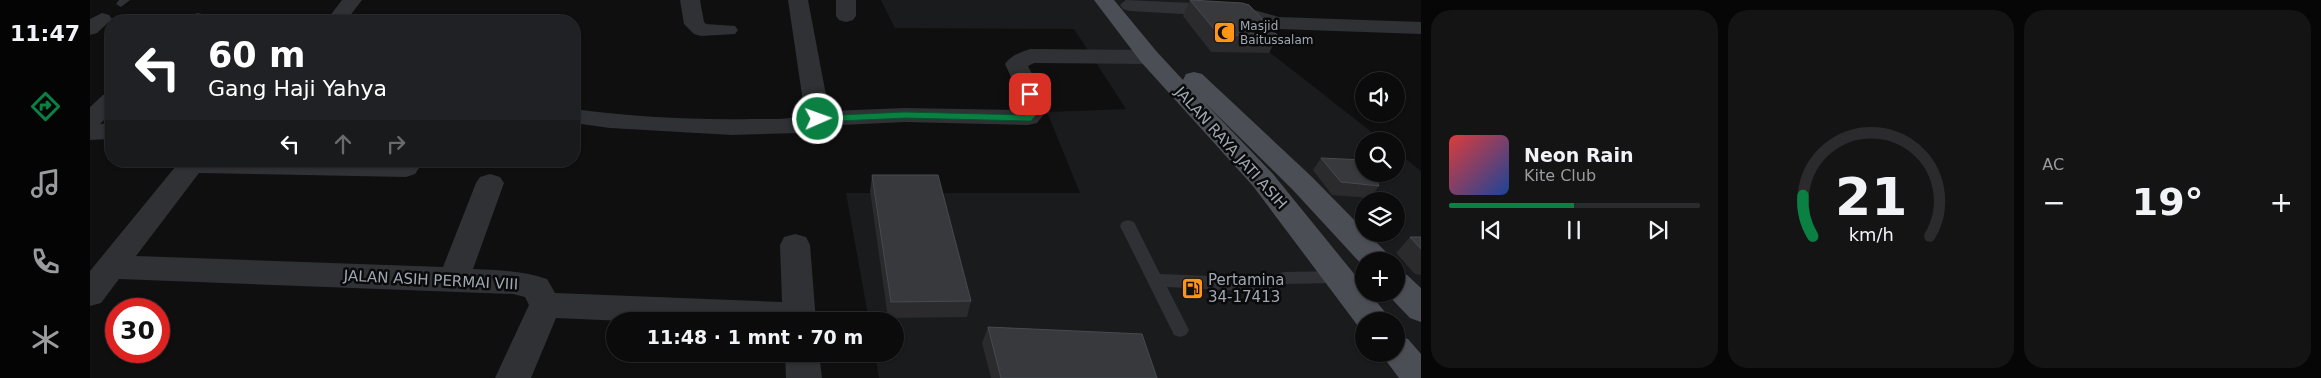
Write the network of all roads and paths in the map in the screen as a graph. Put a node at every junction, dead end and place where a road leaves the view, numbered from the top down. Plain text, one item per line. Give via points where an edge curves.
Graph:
1 (352, 0) edge
2 (690, 0) edge
3 (798, 0) edge
4 (1104, 0) edge
5 (1128, 2) edge
6 (341, 15) edge
7 (1421, 28) edge
8 (728, 30) dead end
9 (1149, 57) junction
10 (105, 106) edge
11 (580, 117) edge
12 (818, 119) junction
13 (90, 120) edge
14 (105, 131) edge
15 (90, 132) edge
16 (190, 167) edge
17 (363, 167) edge
18 (406, 168) dead end
19 (490, 183) dead end
20 (1128, 226) dead end
21 (795, 245) dead end
22 (1367, 252) edge
23 (111, 267) junction
24 (1338, 277) junction
25 (454, 278) junction
26 (1155, 280) junction
27 (1405, 292) edge
28 (90, 294) edge
29 (545, 305) junction
30 (1421, 309) edge
31 (672, 312) edge
32 (799, 312) edge
33 (1366, 312) edge
34 (1180, 330) dead end
35 (1405, 360) edge
36 (803, 362) edge
37 (513, 378) edge
38 (804, 378) edge
39 (1420, 378) edge

1 - 6 street
2 - 8 street via 694,24 701,30
3 - 12 street
4 - 9 main road, JALAN RAYA JATI ASIH
5 - 7 street via 1236,11 1280,23
5 - 22 main road, JALAN RAYA JATI ASIH via 1200,86 1302,183
9 - 12 street via 1030,56 1016,64 1037,108 1028,118 905,115
9 - 24 main road, JALAN RAYA JATI ASIH via 1263,180
10 - 13 street
11 - 12 street via 732,127 799,125
14 - 15 street
16 - 23 street
17 - 18 street
19 - 25 street
20 - 26 lane
21 - 32 street
23 - 25 street, JALAN ASIH PERMAI VIII
23 - 28 street
24 - 26 lane via 1284,278 1261,285
24 - 33 main road, JALAN RAYA JATI ASIH
25 - 29 street, JALAN ASIH PERMAI VIII via 513,282 536,288
26 - 34 lane
27 - 30 main road
29 - 31 street
29 - 37 street
35 - 39 main road
36 - 38 street

